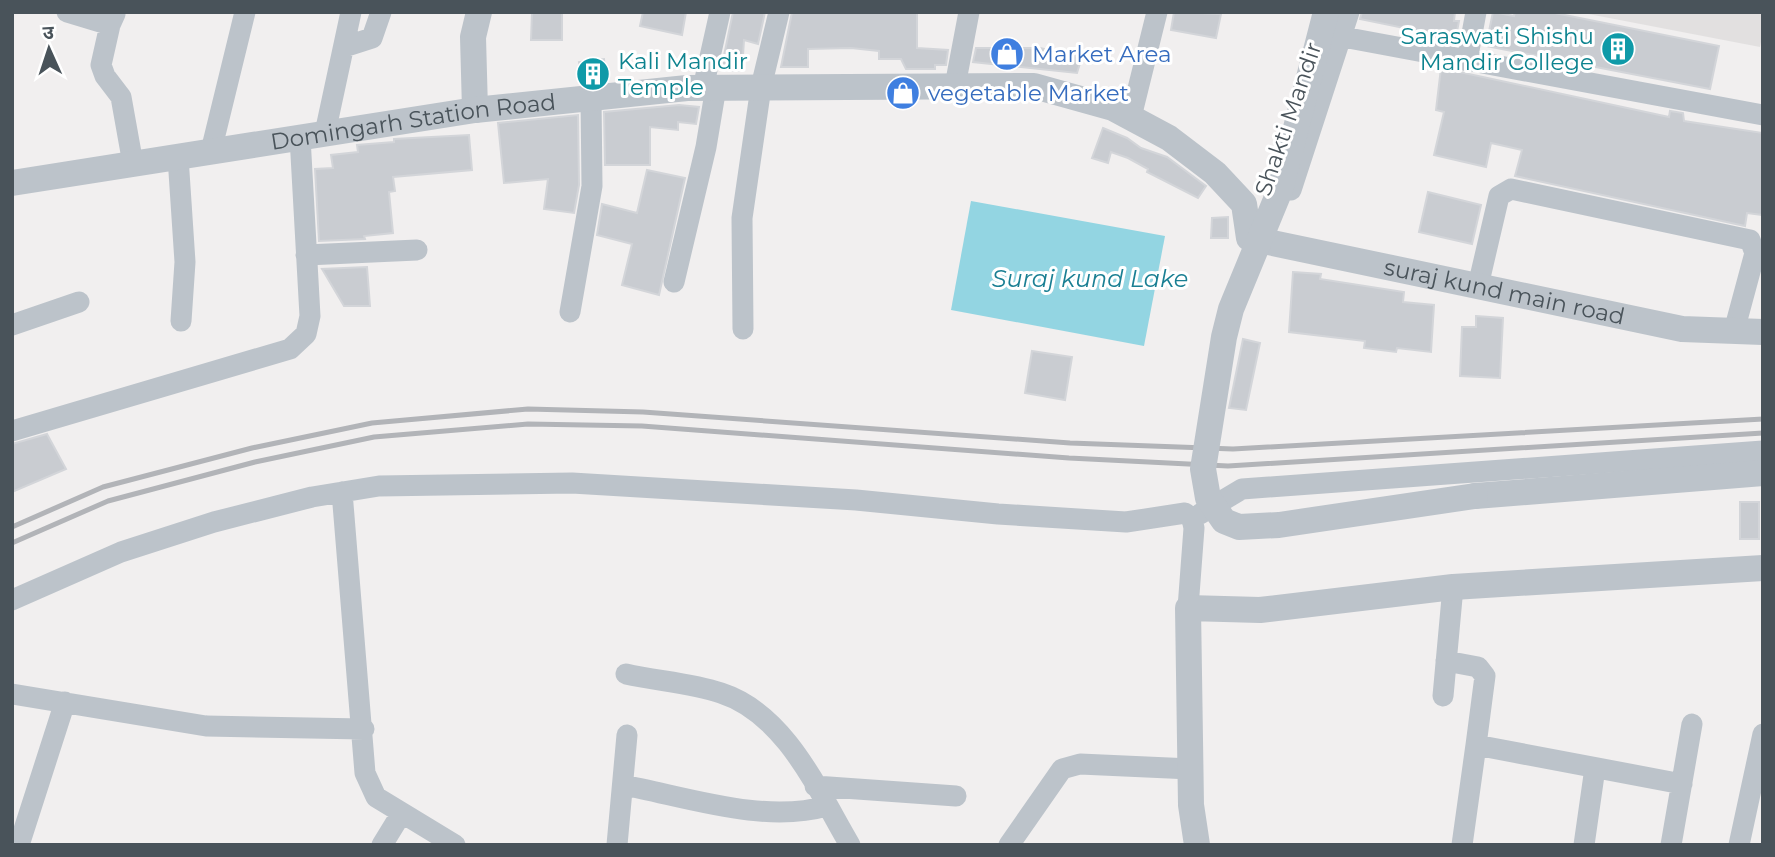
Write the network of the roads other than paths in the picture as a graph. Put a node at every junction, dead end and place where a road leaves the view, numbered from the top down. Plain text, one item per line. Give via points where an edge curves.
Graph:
1 (67, 12) edge
2 (245, 12) edge
3 (351, 12) edge
4 (381, 12) edge
5 (479, 12) edge
6 (720, 12) edge
7 (779, 12) edge
8 (969, 12) edge
9 (1157, 12) edge
10 (1326, 12) edge
11 (1349, 12) edge
12 (1476, 12) edge
13 (113, 19) edge
14 (1343, 37) junction
15 (344, 47) junction
16 (1466, 61) junction
17 (955, 86) junction
18 (761, 87) junction
19 (709, 88) junction
20 (591, 98) junction
21 (475, 110) junction
22 (1763, 115) edge
23 (1131, 117) junction
24 (313, 135) junction
25 (211, 151) junction
26 (178, 157) junction
27 (133, 164) junction
28 (12, 183) edge
29 (1261, 240) junction
30 (417, 250) dead end
31 (306, 255) junction
32 (674, 282) dead end
33 (1478, 286) junction
34 (79, 302) dead end
35 (570, 312) dead end
36 (181, 321) dead end
37 (12, 325) edge
38 (743, 329) dead end
39 (1734, 331) junction
40 (1763, 332) edge
41 (1203, 405) dead end
42 (12, 431) edge
43 (1763, 451) edge
44 (1763, 473) edge
45 (342, 492) junction
46 (1192, 519) junction
47 (1763, 568) edge
48 (1452, 587) junction
49 (12, 600) edge
50 (1188, 608) junction
51 (1446, 661) junction
52 (626, 674) dead end
53 (12, 694) edge
54 (1443, 696) dead end
55 (65, 702) junction
56 (1692, 724) dead end
57 (364, 729) junction
58 (1763, 734) edge
59 (627, 735) dead end
60 (1476, 745) junction
61 (1595, 768) junction
62 (1191, 769) junction
63 (1682, 784) junction
64 (623, 785) junction
65 (815, 786) junction
66 (956, 796) dead end
67 (827, 806) junction
68 (401, 814) junction
69 (19, 845) edge
70 (382, 845) edge
71 (455, 845) edge
72 (617, 845) edge
73 (850, 845) edge
74 (1009, 845) edge
75 (1197, 845) edge
76 (1462, 845) edge
77 (1584, 845) edge
78 (1671, 845) edge
79 (1739, 845) edge

1 - 13 street
2 - 25 street
3 - 15 street
4 - 15 street via 372,38
5 - 21 street via 473,37
6 - 19 street
7 - 18 street
8 - 17 street
9 - 23 street
10 - 44 street, bridge via 1280,190 1223,337 1203,469 1208,498 1224,521 1239,527 1279,526 1475,496
11 - 14 street, Shakti Mandir
12 - 16 street
13 - 27 street via 101,65 121,97
14 - 16 street
14 - 29 street, Shakti Mandir
15 - 24 street
16 - 22 street
17 - 18 street, Domingarh Station Road
17 - 23 street, Domingarh Station Road via 1034,86
18 - 19 street, Domingarh Station Road
18 - 38 street via 742,218
19 - 20 street, Domingarh Station Road
19 - 32 street via 706,147
20 - 21 street, Domingarh Station Road
20 - 35 street via 592,186
21 - 24 street, Domingarh Station Road
23 - 29 street, Domingarh Station Road via 1216,173 1244,204
24 - 25 street, Domingarh Station Road
24 - 31 street
25 - 26 street, Domingarh Station Road
26 - 27 street, Domingarh Station Road
26 - 36 street via 185,252
27 - 28 street, Domingarh Station Road
29 - 33 street, suraj kund main road
29 - 41 street, Domingarh Station Road via 1218,327
30 - 31 street
31 - 42 street via 310,320 301,342 290,349
33 - 39 street, suraj kund main road via 1682,329
33 - 39 street via 1499,196 1511,189 1750,240 1755,253
34 - 37 street
39 - 40 street, suraj kund main road
43 - 46 street via 1242,489
45 - 46 street via 392,486 572,483 1113,521 1185,513
45 - 49 street via 214,522 121,552
45 - 57 street
46 - 50 street
47 - 48 street
48 - 50 street via 1260,610
48 - 51 street
50 - 62 street
51 - 54 street
51 - 60 street via 1478,667 1485,676
52 - 65 street via 734,699 773,726
53 - 55 street
55 - 57 street via 206,726
55 - 69 street
56 - 63 street
57 - 68 street via 365,774 376,797
58 - 79 street
59 - 64 street
60 - 61 street
60 - 76 street
61 - 63 street
61 - 77 street
62 - 74 street via 1080,764 1062,769
62 - 75 street
63 - 78 street
64 - 67 street via 775,814
64 - 72 street
65 - 66 street
65 - 67 street
67 - 73 street
68 - 70 street
68 - 71 street

